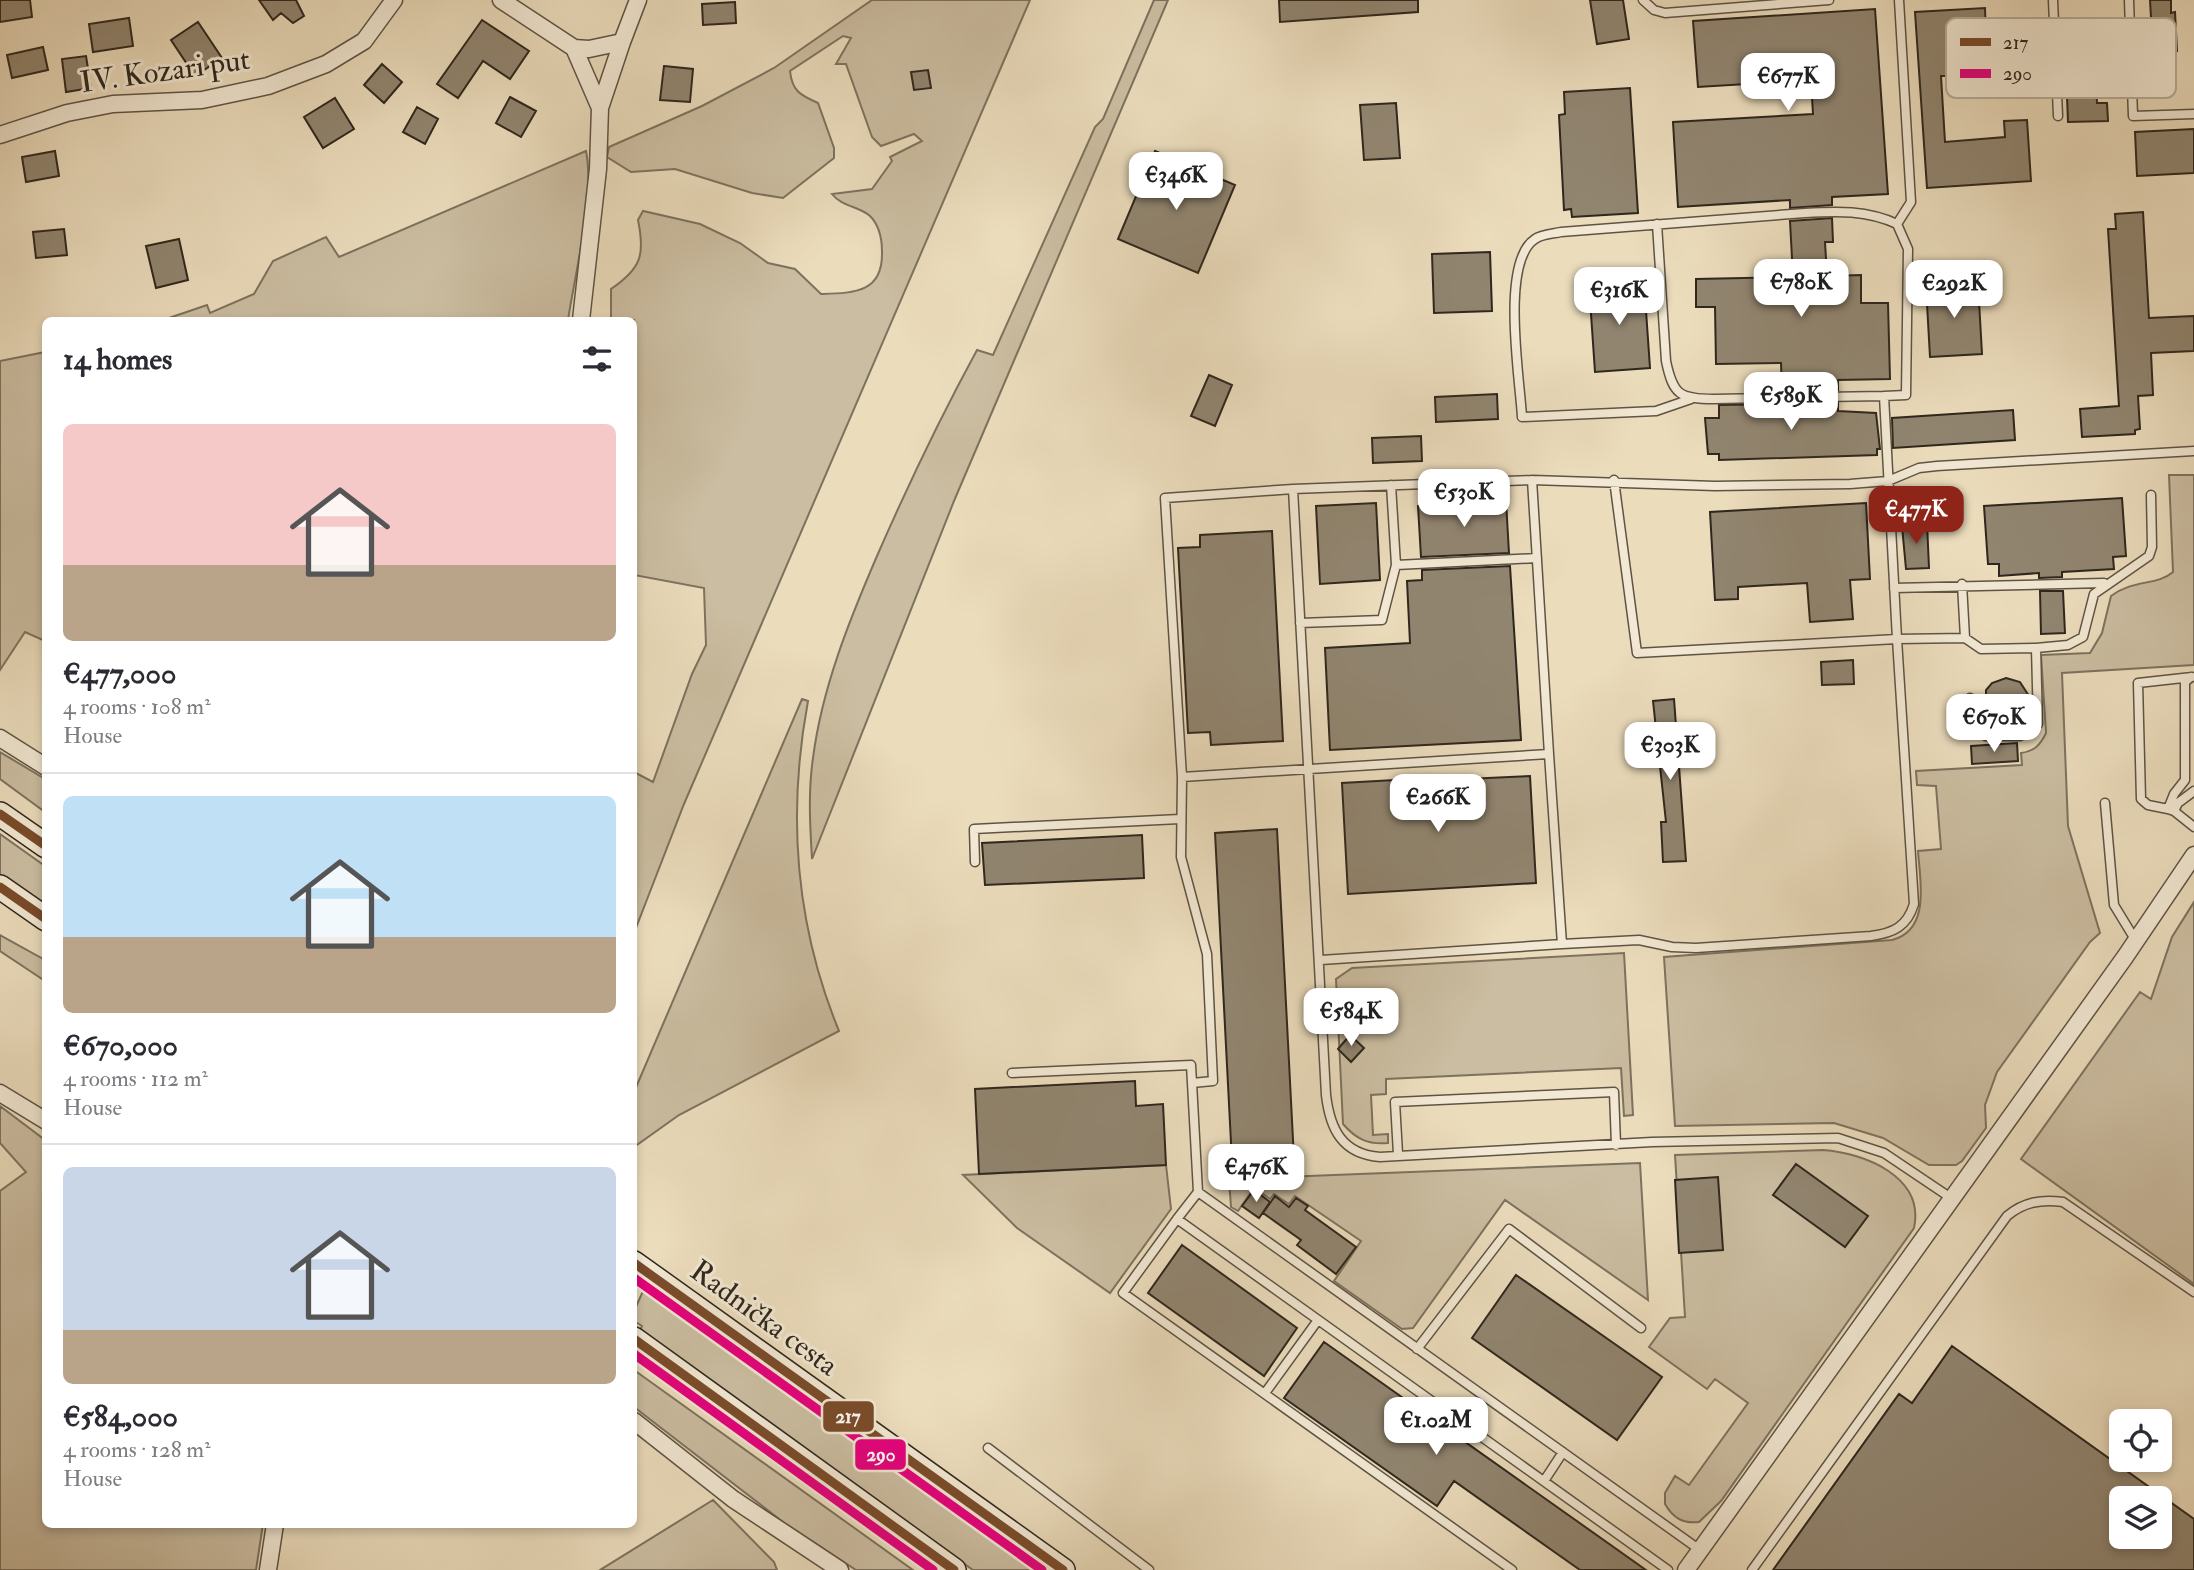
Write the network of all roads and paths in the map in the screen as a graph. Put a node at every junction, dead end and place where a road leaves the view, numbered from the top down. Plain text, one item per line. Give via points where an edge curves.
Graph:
1 (394, 0) edge
2 (500, 0) edge
3 (638, 0) edge
4 (1643, 0) edge
5 (1829, 0) edge
6 (1899, 0) edge
7 (2053, 0) edge
8 (2129, 0) edge
9 (1731, 4) edge
10 (2054, 18) edge
11 (2130, 18) edge
12 (622, 42) junction
13 (574, 48) junction
14 (2057, 98) edge
15 (2132, 98) edge
16 (600, 108) junction
17 (2194, 114) edge
18 (2058, 116) dead end
19 (0, 135) edge
20 (1657, 224) junction
21 (1897, 224) junction
22 (581, 317) edge
23 (1884, 396) junction
24 (1691, 399) junction
25 (2194, 451) edge
26 (1532, 480) junction
27 (1614, 480) junction
28 (1888, 481) junction
29 (1391, 485) junction
30 (1293, 489) junction
31 (2151, 495) dead end
32 (1537, 558) junction
33 (1396, 565) junction
34 (2107, 583) junction
35 (1962, 584) junction
36 (1894, 588) junction
37 (1300, 623) junction
38 (1965, 638) junction
39 (1897, 639) junction
40 (2036, 648) junction
41 (2193, 677) edge
42 (1970, 698) dead end
43 (0, 738) edge
44 (1549, 754) junction
45 (42, 764) edge
46 (1310, 769) junction
47 (1182, 777) junction
48 (2194, 790) edge
49 (2105, 803) dead end
50 (2171, 810) junction
51 (0, 814) edge
52 (1180, 819) junction
53 (2194, 827) edge
54 (42, 843) edge
55 (2194, 855) edge
56 (975, 863) dead end
57 (0, 887) edge
58 (42, 916) edge
59 (2136, 941) junction
60 (1562, 944) junction
61 (1321, 960) junction
62 (1012, 1073) dead end
63 (1192, 1083) junction
64 (0, 1093) edge
65 (42, 1119) edge
66 (1616, 1145) junction
67 (1398, 1154) junction
68 (1198, 1192) junction
69 (1951, 1198) junction
70 (1177, 1219) junction
71 (642, 1269) edge
72 (2194, 1292) edge
73 (1318, 1320) junction
74 (1641, 1328) dead end
75 (637, 1341) edge
76 (1418, 1349) junction
77 (1265, 1394) junction
78 (637, 1423) edge
79 (988, 1448) dead end
80 (1563, 1452) junction
81 (1544, 1481) junction
82 (274, 1528) edge
83 (1700, 1550) junction
84 (268, 1570) edge
85 (841, 1570) edge
86 (954, 1570) edge
87 (1063, 1570) edge
88 (1149, 1570) edge
89 (1512, 1570) edge
90 (1668, 1570) edge
91 (1686, 1570) edge
92 (1752, 1570) edge

1 - 19 street, IV. Kozari put via 364,41 326,64 268,86 202,100 102,106
2 - 13 street
3 - 12 street
4 - 9 lane via 1665,13
5 - 9 lane
6 - 21 lane via 1911,202
7 - 10 lane
8 - 11 lane
12 - 13 street
12 - 16 street
13 - 16 street
14 - 18 lane
15 - 17 lane via 2133,116
16 - 22 street
20 - 21 lane via 1842,211
20 - 24 lane via 1666,361 1673,387
20 - 24 lane via 1547,234 1535,239 1521,255 1515,296 1522,417 1656,411
21 - 23 lane via 1908,249 1906,395
23 - 24 lane
23 - 28 lane
25 - 28 lane via 1937,466
26 - 27 lane
26 - 29 lane
26 - 32 lane
27 - 28 lane via 1785,486
27 - 39 lane via 1637,653
28 - 36 lane
29 - 30 lane
29 - 33 lane
30 - 37 lane
30 - 47 lane via 1165,498
31 - 34 lane via 2149,556
32 - 33 lane
32 - 44 lane
33 - 37 lane via 1382,620
34 - 35 lane
34 - 40 lane via 2094,594 2083,636 2068,645
35 - 36 lane
35 - 38 lane
36 - 39 lane
37 - 46 lane
38 - 39 lane
38 - 40 lane via 1981,649
39 - 60 lane via 1914,893 1912,912 1898,929 1871,936 1696,948 1639,940
40 - 42 lane via 2040,719 2034,729 2020,736 1986,736 1974,724
41 - 50 lane via 2185,682 2185,780 2174,794
41 - 50 lane via 2138,683 2141,799
43 - 45 street
44 - 46 lane
44 - 60 lane
46 - 47 lane
46 - 61 lane
47 - 52 lane
48 - 50 lane
49 - 59 lane via 2114,905
50 - 53 lane
51 - 54 main road
52 - 56 lane via 974,829
52 - 63 lane via 1181,857 1207,954 1213,1069 1213,1082
55 - 59 street
57 - 58 main road
59 - 69 street
60 - 61 lane
61 - 67 lane via 1326,1094 1333,1130 1341,1142 1367,1156
62 - 63 lane via 1191,1065
63 - 68 lane
64 - 65 street
66 - 67 lane
66 - 67 lane via 1614,1092 1587,1093 1395,1101
66 - 69 lane via 1838,1138 1884,1153
68 - 70 lane
68 - 76 lane
69 - 83 street
70 - 73 lane
70 - 77 lane via 1123,1293
71 - 87 main road, Radnička cesta
72 - 92 lane via 2063,1202 2038,1201 2015,1210
73 - 77 lane
73 - 81 lane
74 - 76 lane via 1509,1229
75 - 86 main road
76 - 80 lane
77 - 89 lane
78 - 85 street via 733,1499
79 - 88 lane
80 - 81 lane
80 - 83 lane
81 - 90 lane
82 - 84 street
83 - 91 street

